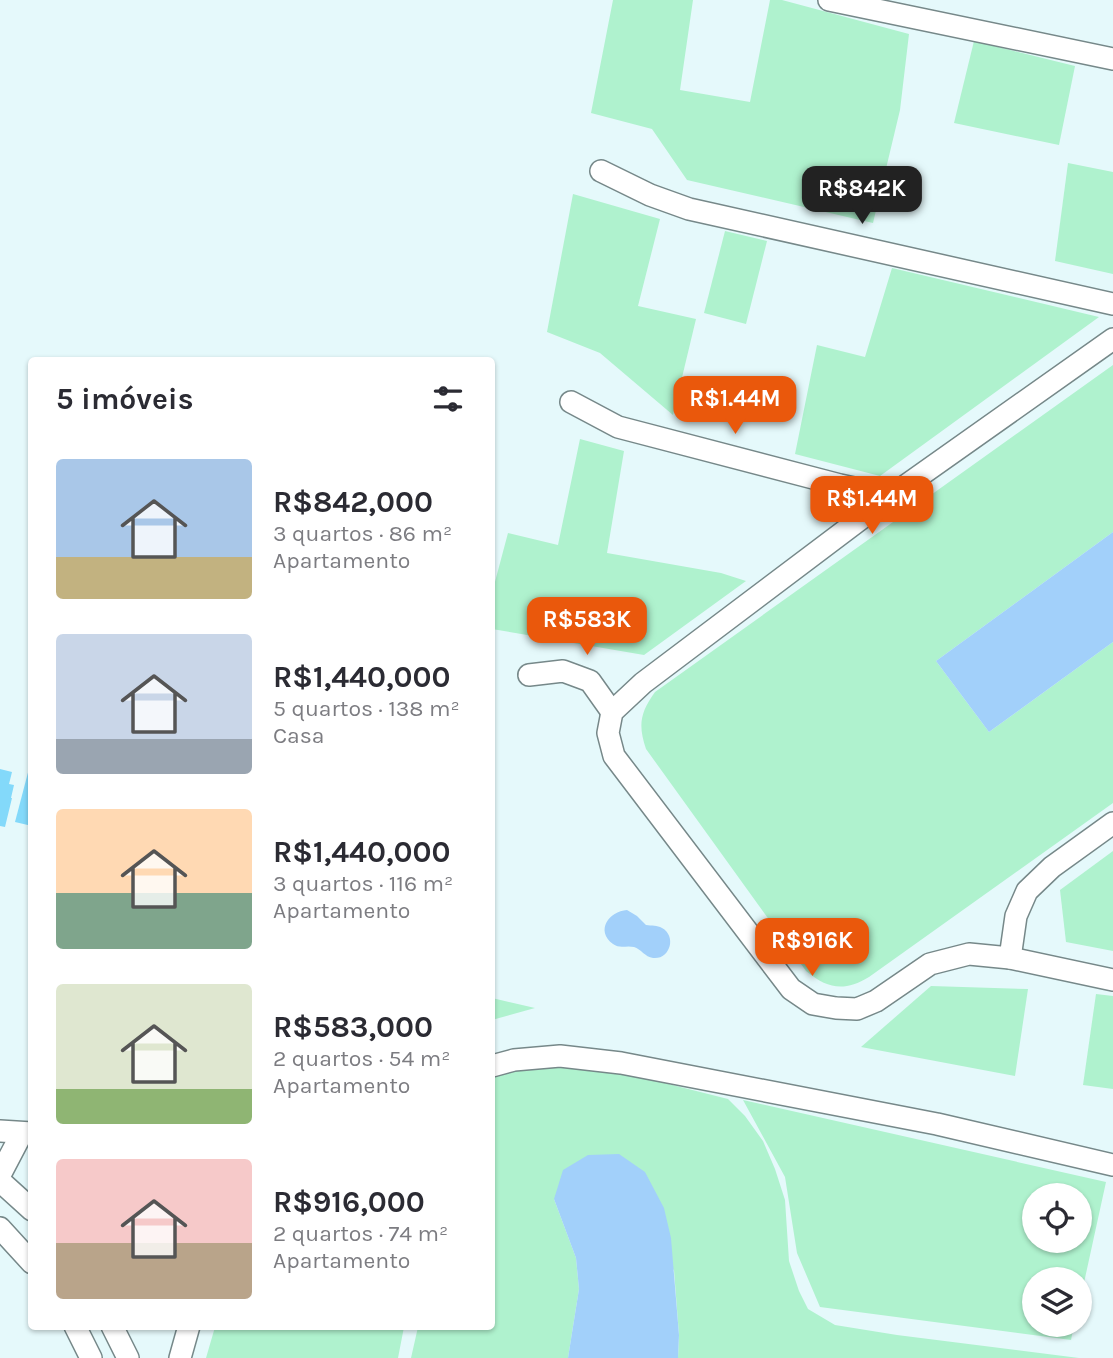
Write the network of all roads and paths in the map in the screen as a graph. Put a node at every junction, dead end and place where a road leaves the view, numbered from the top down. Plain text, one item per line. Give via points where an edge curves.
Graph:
1 (829, 0) edge
2 (1113, 59) edge
3 (601, 171) dead end
4 (1113, 304) edge
5 (1113, 340) edge
6 (570, 402) dead end
7 (891, 495) junction
8 (529, 675) dead end
9 (612, 712) junction
10 (1113, 823) edge
11 (1010, 958) junction
12 (1113, 980) edge
13 (495, 1065) edge
14 (0, 1131) edge
15 (27, 1133) edge
16 (1113, 1165) edge
17 (0, 1175) edge
18 (0, 1181) edge
19 (28, 1206) edge
20 (0, 1228) edge
21 (28, 1260) edge
22 (77, 1330) edge
23 (115, 1330) edge
24 (188, 1330) edge
25 (178, 1357) edge
26 (91, 1358) edge
27 (128, 1358) edge

1 - 2 street
3 - 4 street via 689,209
5 - 7 street
6 - 7 street via 618,427
7 - 9 street via 643,683
8 - 9 street via 563,671 590,681
9 - 11 street via 608,733 614,756 791,989 813,1004 857,1009 930,964 969,954
10 - 11 street via 1027,891 1016,916
11 - 12 street
13 - 16 street via 561,1056 621,1063 937,1124
14 - 15 street
15 - 17 street
18 - 19 street
20 - 21 street
22 - 26 street
23 - 27 street
24 - 25 street

